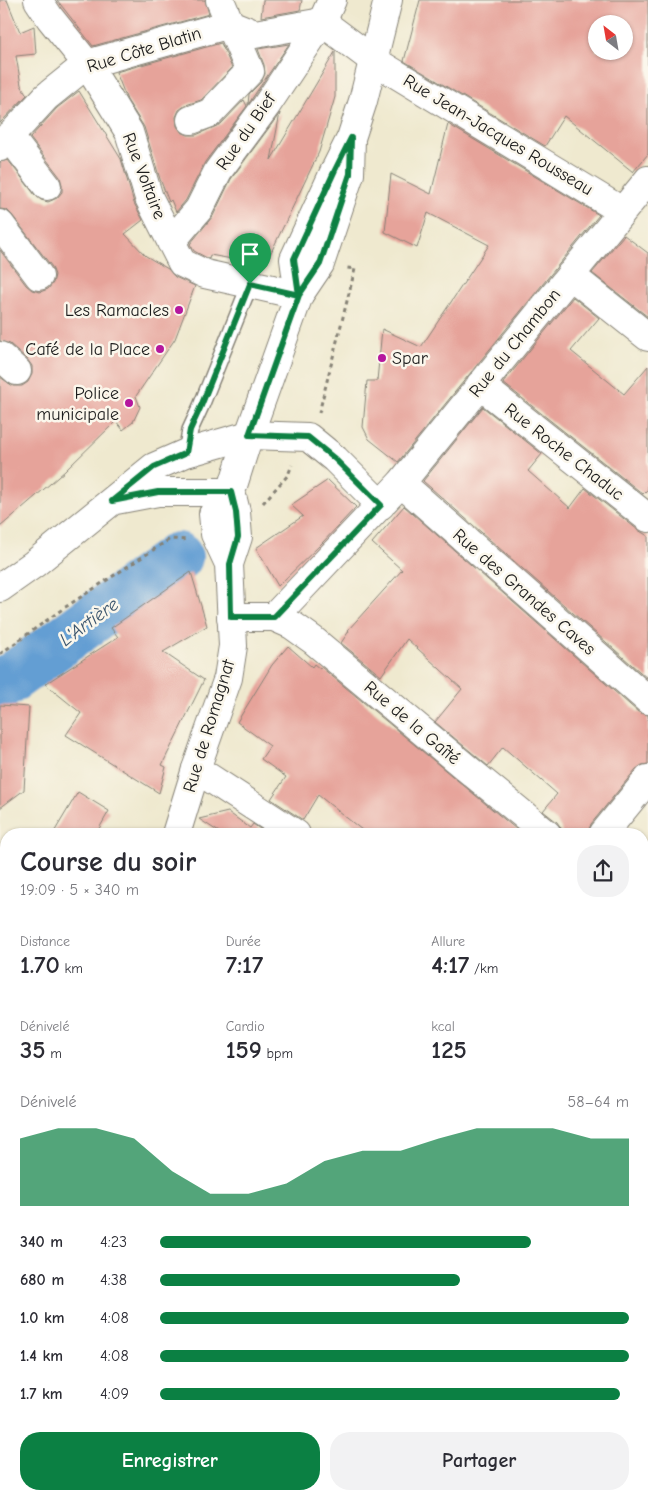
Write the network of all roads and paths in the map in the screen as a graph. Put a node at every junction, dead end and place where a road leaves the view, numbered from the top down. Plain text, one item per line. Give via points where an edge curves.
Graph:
1 (388, 0) edge
2 (44, 9) edge
3 (327, 11) edge
4 (225, 12) edge
5 (374, 60) junction
6 (87, 64) junction
7 (191, 120) dead end
8 (5, 142) edge
9 (648, 180) edge
10 (47, 186) dead end
11 (622, 211) junction
12 (0, 224) edge
13 (171, 242) junction
14 (342, 267) dead end
15 (570, 275) junction
16 (39, 276) dead end
17 (250, 284) junction
18 (299, 295) junction
19 (648, 337) edge
20 (480, 385) junction
21 (318, 417) dead end
22 (249, 435) junction
23 (186, 453) junction
24 (294, 460) dead end
25 (401, 483) junction
26 (231, 492) junction
27 (112, 501) junction
28 (381, 505) junction
29 (259, 508) dead end
30 (648, 518) edge
31 (189, 540) dead end
32 (0, 588) edge
33 (231, 617) junction
34 (274, 617) junction
35 (0, 654) edge
36 (648, 700) edge
37 (196, 769) junction
38 (648, 779) edge
39 (178, 828) edge
40 (287, 828) edge
41 (540, 828) edge
42 (608, 828) edge

1 - 5 street
2 - 6 street, Rue Voltaire
3 - 4 street via 255,34
3 - 5 street, Rue Jean-Jacques Rousseau
3 - 13 street, Rue du Bief via 266,106 218,171 200,209
4 - 6 street, Rue Côte Blatin
4 - 7 street via 250,71 210,112
5 - 11 street, Rue Jean-Jacques Rousseau
5 - 18 street via 351,138 294,259
6 - 8 street, Rue Côte Blatin via 46,97
6 - 13 street, Rue Voltaire via 129,132 149,198
8 - 10 street
9 - 11 street, Rue du Chambon
11 - 15 street, Rue du Chambon
12 - 16 street
13 - 17 street, Rue Voltaire via 182,263 204,274
14 - 21 path via 355,269
15 - 19 street
15 - 20 street, Rue du Chambon
17 - 18 street, Rue Voltaire
17 - 23 lane via 190,430
18 - 22 street
20 - 25 street, Rue du Chambon
20 - 30 street, Rue Roche Chaduc
22 - 23 street
22 - 26 street
22 - 28 street via 308,437
23 - 27 street via 154,467
24 - 29 path via 288,475
25 - 28 street, Rue du Chambon
25 - 36 street, Rue des Grandes Caves
26 - 27 street via 158,492
26 - 33 street, Rue de Romagnat via 213,514 215,534 230,564
27 - 32 street
28 - 34 street
31 - 35 path via 170,539
33 - 34 street
33 - 37 street, Rue de Romagnat via 233,646 228,678
34 - 41 street, Rue de la Gaîté via 313,640
37 - 39 street, Rue de Romagnat
37 - 40 street
38 - 42 street

